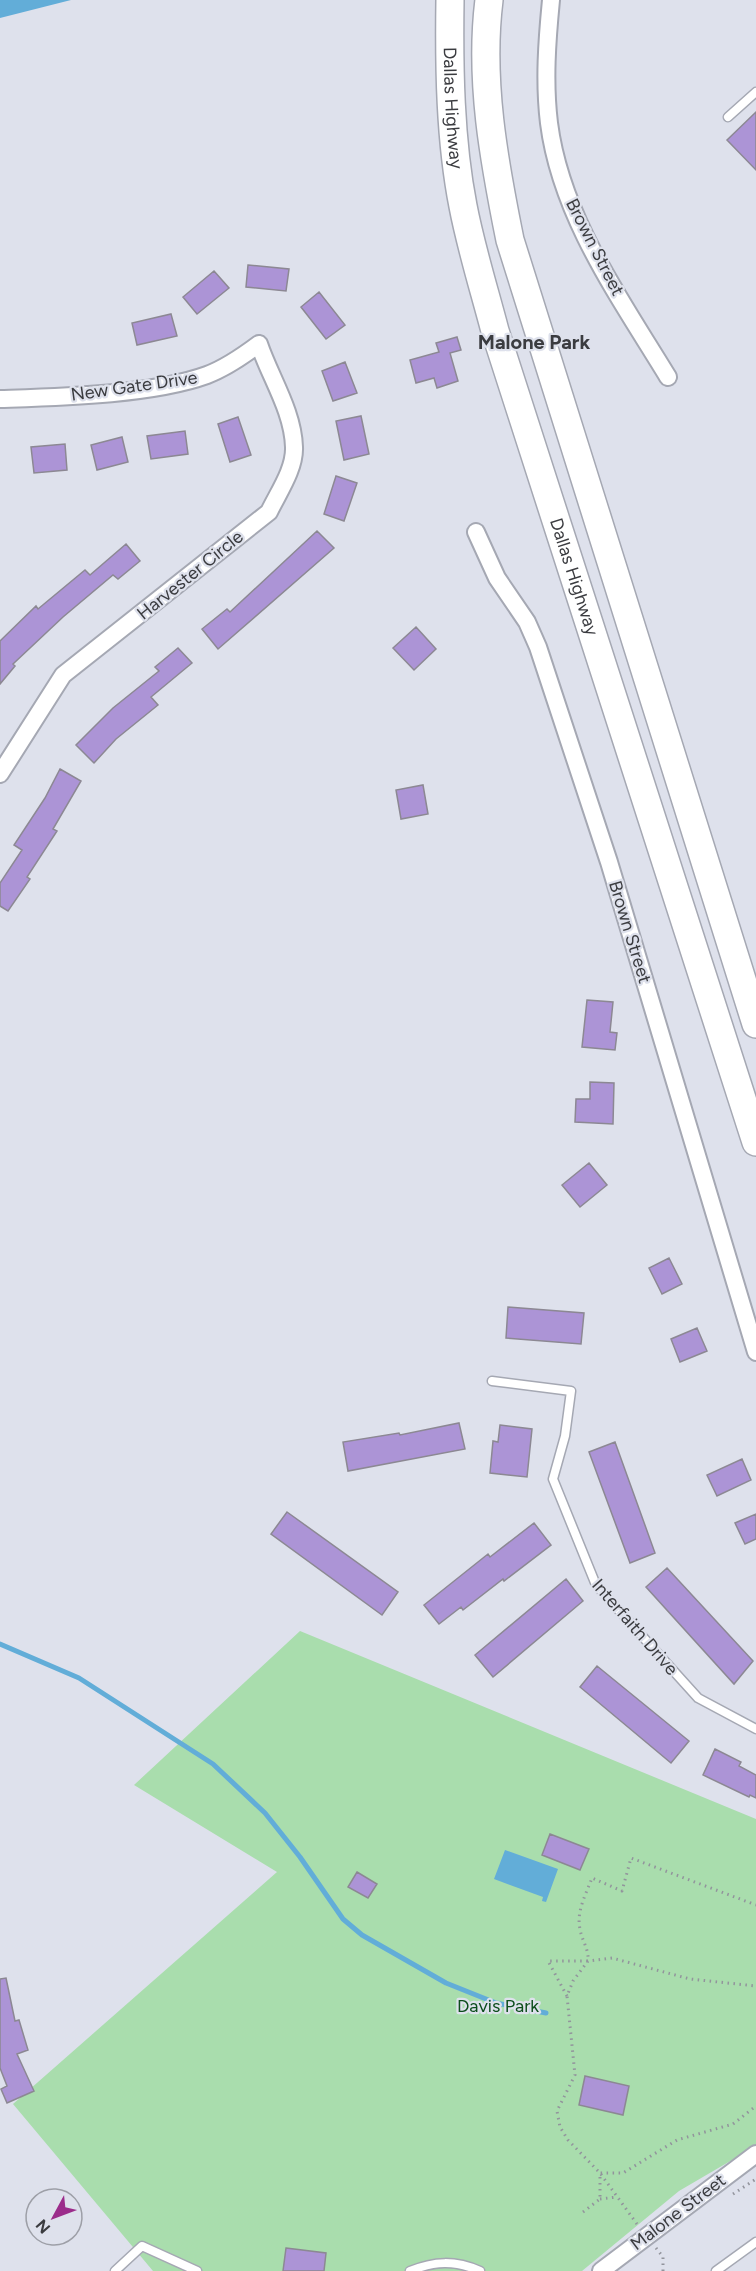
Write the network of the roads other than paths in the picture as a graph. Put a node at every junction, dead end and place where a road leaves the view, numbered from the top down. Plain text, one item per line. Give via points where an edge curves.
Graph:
1 (450, 0) edge
2 (489, 0) edge
3 (551, 0) edge
4 (756, 92) edge
5 (728, 117) dead end
6 (259, 344) joint
7 (668, 377) dead end
8 (0, 399) edge
9 (476, 532) dead end
10 (0, 774) edge
11 (756, 1024) edge
12 (756, 1142) edge
13 (755, 1346) edge
14 (492, 1381) dead end
15 (756, 1729) edge
16 (756, 2154) edge
17 (756, 2242) edge
18 (115, 2271) edge
19 (197, 2271) edge
20 (410, 2271) edge
21 (480, 2271) edge
22 (601, 2271) edge
23 (716, 2271) edge

1 - 12 main road, Dallas Highway via 455,146 463,206 477,264
2 - 11 main road, Dallas Highway via 486,58 490,115 496,174 510,240
3 - 7 street, Brown Street via 546,92 563,182 589,244
4 - 5 lane
6 - 8 street, New Gate Drive via 206,375 163,385 48,398
6 - 10 street, Harvester Circle via 288,416 294,448 286,478 268,512 63,675
9 - 13 street, Brown Street via 497,578 538,647 609,862
14 - 15 lane, Interfaith Drive via 571,1391 565,1436 553,1479 596,1585 698,1698
16 - 22 street, Malone Street
17 - 23 lane
18 - 19 lane via 142,2246
20 - 21 lane via 443,2262

